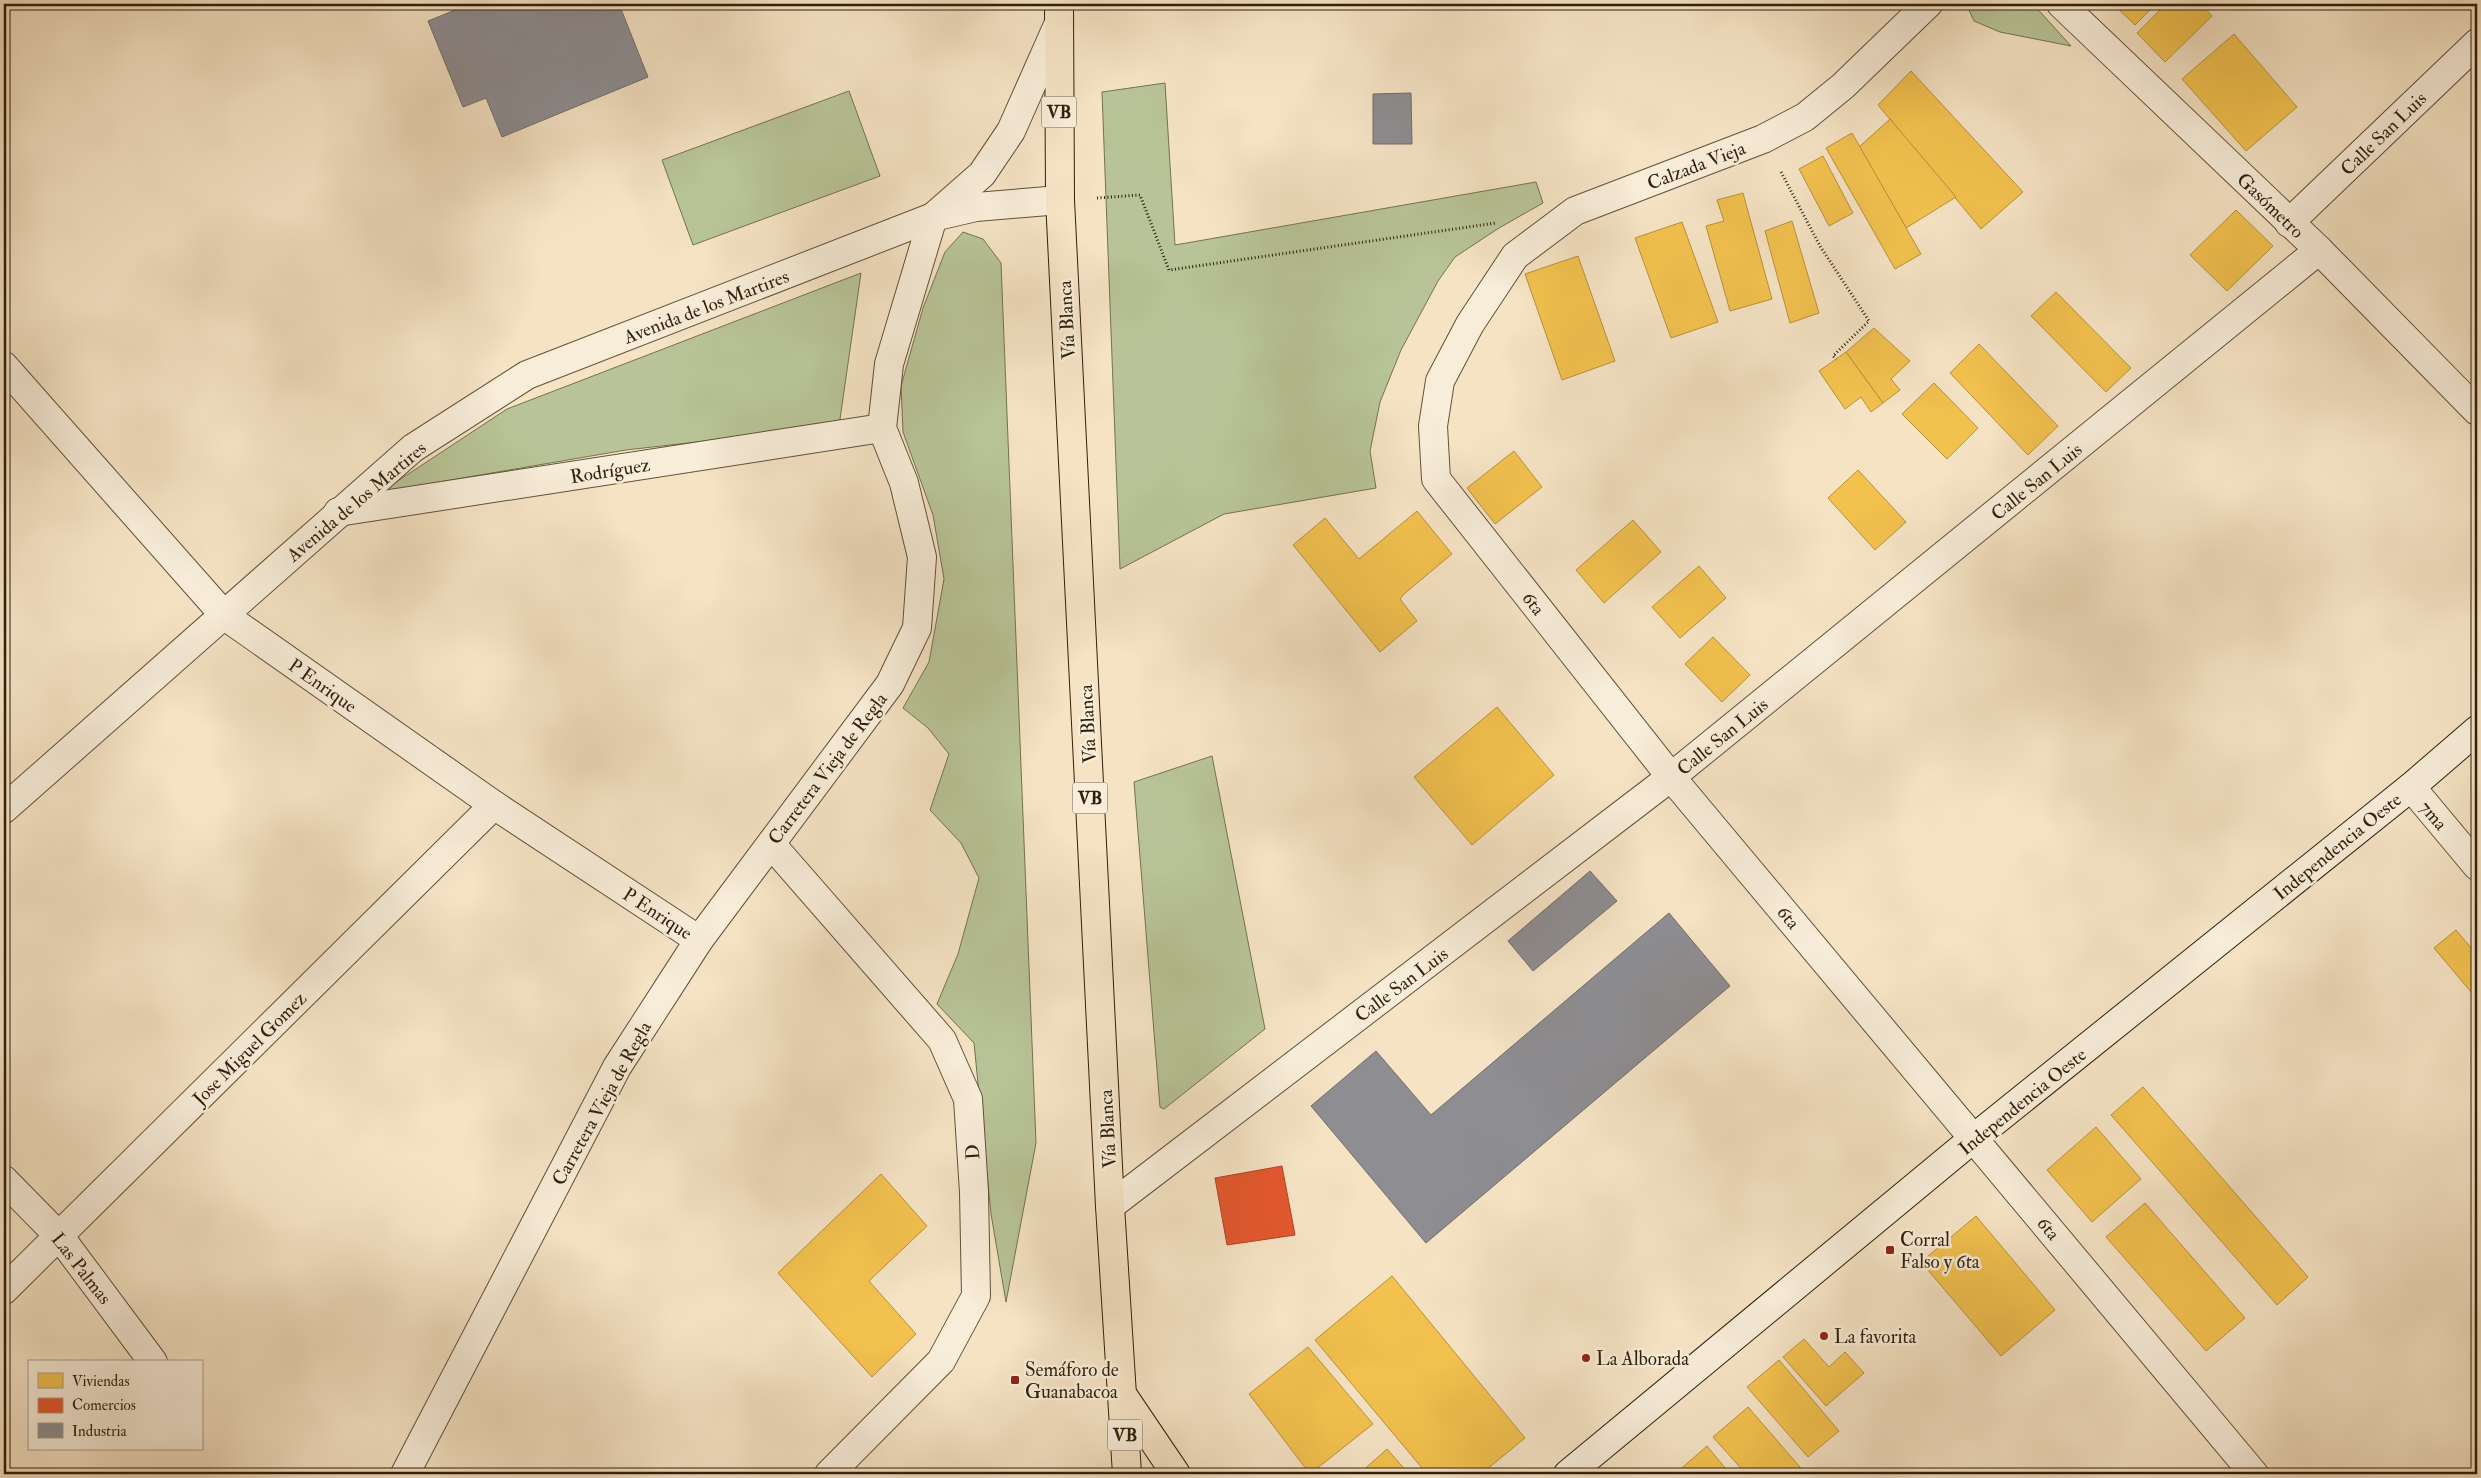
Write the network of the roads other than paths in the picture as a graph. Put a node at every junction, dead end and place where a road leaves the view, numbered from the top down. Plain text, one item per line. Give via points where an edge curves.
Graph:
1 (1928, 4) edge
2 (2061, 4) edge
3 (1059, 14) edge
4 (2477, 43) edge
5 (1060, 200) junction
6 (933, 217) junction
7 (2289, 223) junction
8 (2319, 250) junction
9 (1470, 324) joint
10 (4, 366) edge
11 (2477, 411) edge
12 (882, 428) junction
13 (338, 512) junction
14 (225, 616) junction
15 (2477, 730) edge
16 (1671, 777) junction
17 (2411, 787) junction
18 (494, 805) junction
19 (4, 809) edge
20 (771, 844) junction
21 (2477, 866) edge
22 (698, 940) junction
23 (1974, 1138) junction
24 (4, 1180) edge
25 (1110, 1206) junction
26 (60, 1236) junction
27 (4, 1290) edge
28 (152, 1360) edge
29 (1123, 1396) junction
30 (405, 1474) edge
31 (829, 1474) edge
32 (1127, 1474) edge
33 (1176, 1474) edge
34 (1568, 1474) edge
35 (2254, 1474) edge

1 - 9 street, Calzada Vieja via 1843,86 1804,117 1763,139 1576,211 1515,256
2 - 7 street, Gasómetro
3 - 5 main road, Vía Blanca / VB
3 - 6 street via 1011,131 982,174
4 - 7 street, Calle San Luis
5 - 6 street via 976,207
5 - 25 main road, Vía Blanca / VB
6 - 12 street, Carretera Vieja de Regla via 889,364
6 - 13 street, Avenida de los Martires via 527,376 413,448
7 - 8 street, Gasómetro
8 - 11 street, Gasómetro
8 - 16 street, Calle San Luis
9 - 16 street, 6ta via 1440,381 1433,426 1436,479
10 - 14 street, P Enrique
12 - 13 street, Rodríguez
12 - 20 street, Carretera Vieja de Regla via 904,483 922,557 917,628 890,684
13 - 14 street, Avenida de los Martires
14 - 18 street, P Enrique
14 - 19 street, Avenida de los Martires
15 - 17 street, Independencia Oeste
16 - 23 street, 6ta
16 - 25 street, Calle San Luis
17 - 21 street, 7ma
17 - 23 street, Independencia Oeste
18 - 22 street, P Enrique
18 - 26 street, Jose Miguel Gomez
20 - 22 street, Carretera Vieja de Regla
20 - 31 street, D via 942,1040 968,1099 976,1296 941,1361
22 - 30 street, Carretera Vieja de Regla via 617,1067
23 - 34 street, Independencia Oeste
23 - 35 street, 6ta
24 - 26 street, Las Palmas
25 - 29 main road, Vía Blanca / VB
26 - 27 street, Jose Miguel Gomez
26 - 28 street, Las Palmas
29 - 32 main road, Vía Blanca / VB
29 - 33 main road

